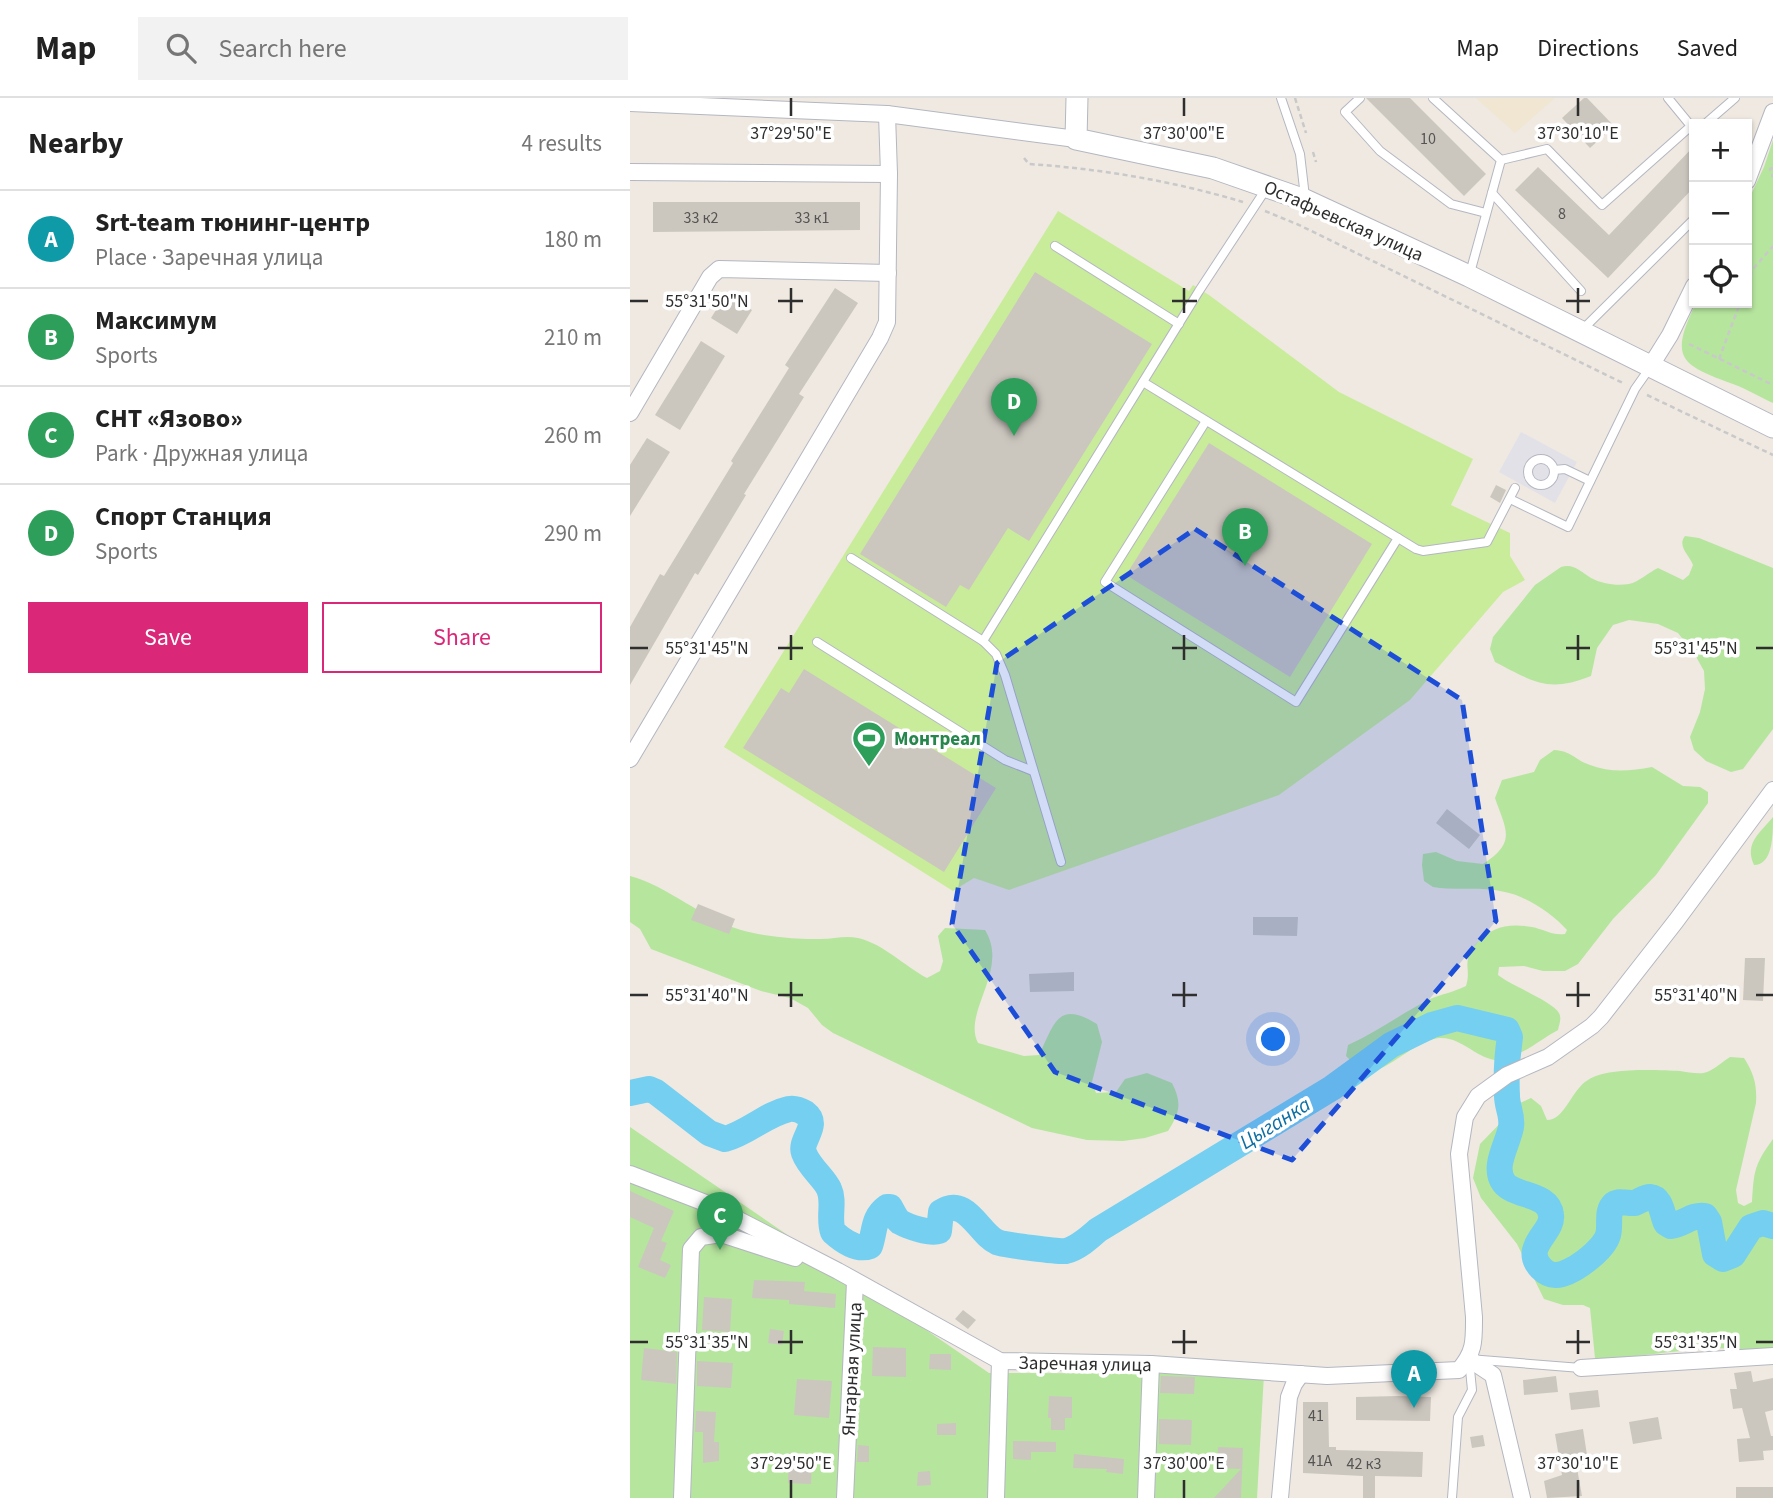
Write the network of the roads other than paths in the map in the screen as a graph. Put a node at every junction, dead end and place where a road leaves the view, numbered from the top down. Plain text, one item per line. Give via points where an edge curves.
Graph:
1 (1077, 98) edge
2 (1281, 98) edge
3 (1360, 98) edge
4 (1433, 98) edge
5 (1668, 98) edge
6 (1735, 98) edge
7 (630, 103) edge
8 (1773, 112) edge
9 (887, 114) junction
10 (1710, 119) edge
11 (1689, 124) edge
12 (1689, 131) edge
13 (1076, 139) junction
14 (1501, 160) junction
15 (1752, 168) edge
16 (630, 172) edge
17 (889, 174) junction
18 (1268, 186) junction
19 (1492, 193) junction
20 (1305, 200) junction
21 (1486, 214) junction
22 (1689, 224) edge
23 (1055, 246) dead end
24 (888, 273) junction
25 (1469, 276) junction
26 (1581, 291) dead end
27 (1689, 296) edge
28 (1179, 324) junction
29 (1580, 332) junction
30 (1650, 367) junction
31 (1143, 382) junction
32 (630, 413) edge
33 (1206, 421) junction
34 (1773, 427) edge
35 (1554, 470) dead end
36 (1590, 481) junction
37 (1515, 488) dead end
38 (1510, 499) junction
39 (1398, 538) junction
40 (851, 558) dead end
41 (984, 641) junction
42 (817, 642) dead end
43 (630, 759) edge
44 (1034, 771) junction
45 (1773, 790) edge
46 (1060, 862) dead end
47 (630, 1174) edge
48 (838, 1271) junction
49 (855, 1282) junction
50 (1773, 1356) edge
51 (1000, 1361) junction
52 (1151, 1364) junction
53 (1464, 1364) junction
54 (1580, 1368) joint
55 (1301, 1374) junction
56 (682, 1498) edge
57 (845, 1498) edge
58 (996, 1498) edge
59 (1146, 1498) edge
60 (1280, 1498) edge
61 (1452, 1498) edge
62 (1522, 1498) edge

1 - 13 street
2 - 20 lane via 1300,155
3 - 21 lane via 1345,112 1380,151 1451,204
4 - 14 lane
5 - 11 lane
6 - 10 lane
7 - 9 street, Остафьевская улица
8 - 15 street
9 - 13 street, Остафьевская улица
9 - 17 street
12 - 14 lane via 1602,205 1547,149
13 - 18 street, Остафьевская улица via 1181,160
14 - 19 lane
16 - 17 street
17 - 24 street
18 - 20 street, Остафьевская улица
18 - 28 lane
19 - 21 lane
19 - 26 lane
20 - 25 street, Остафьевская улица
21 - 25 lane
22 - 29 lane
23 - 28 lane
24 - 32 street via 719,269
24 - 43 street via 887,322 880,338
25 - 29 street, Остафьевская улица
27 - 30 street
28 - 31 lane
29 - 30 street, Остафьевская улица
30 - 34 street, Остафьевская улица
30 - 36 lane
31 - 33 lane
31 - 41 lane
33 - 39 lane
33 - 39 lane via 1105,582 1296,702
35 - 36 lane via 1566,469
36 - 38 lane via 1568,527
37 - 38 lane
38 - 39 lane via 1490,538 1481,544 1423,551
40 - 41 lane
41 - 44 lane via 1005,675
42 - 44 lane via 1005,761
44 - 46 lane
45 - 53 street via 1601,1017 1548,1057 1507,1075 1478,1096 1465,1117 1459,1154 1474,1343
47 - 48 street, Заречная улица via 708,1204
48 - 49 street, Заречная улица
48 - 56 street via 721,1234 701,1237 691,1249
49 - 51 street, Заречная улица
49 - 57 street, Янтарная улица
50 - 54 street
51 - 52 street, Заречная улица
51 - 58 street
52 - 55 street, Заречная улица
52 - 59 street
53 - 54 lane
53 - 55 street, Заречная улица via 1327,1376
53 - 61 lane via 1472,1390 1458,1417
53 - 62 street via 1493,1375
55 - 60 street via 1288,1406

